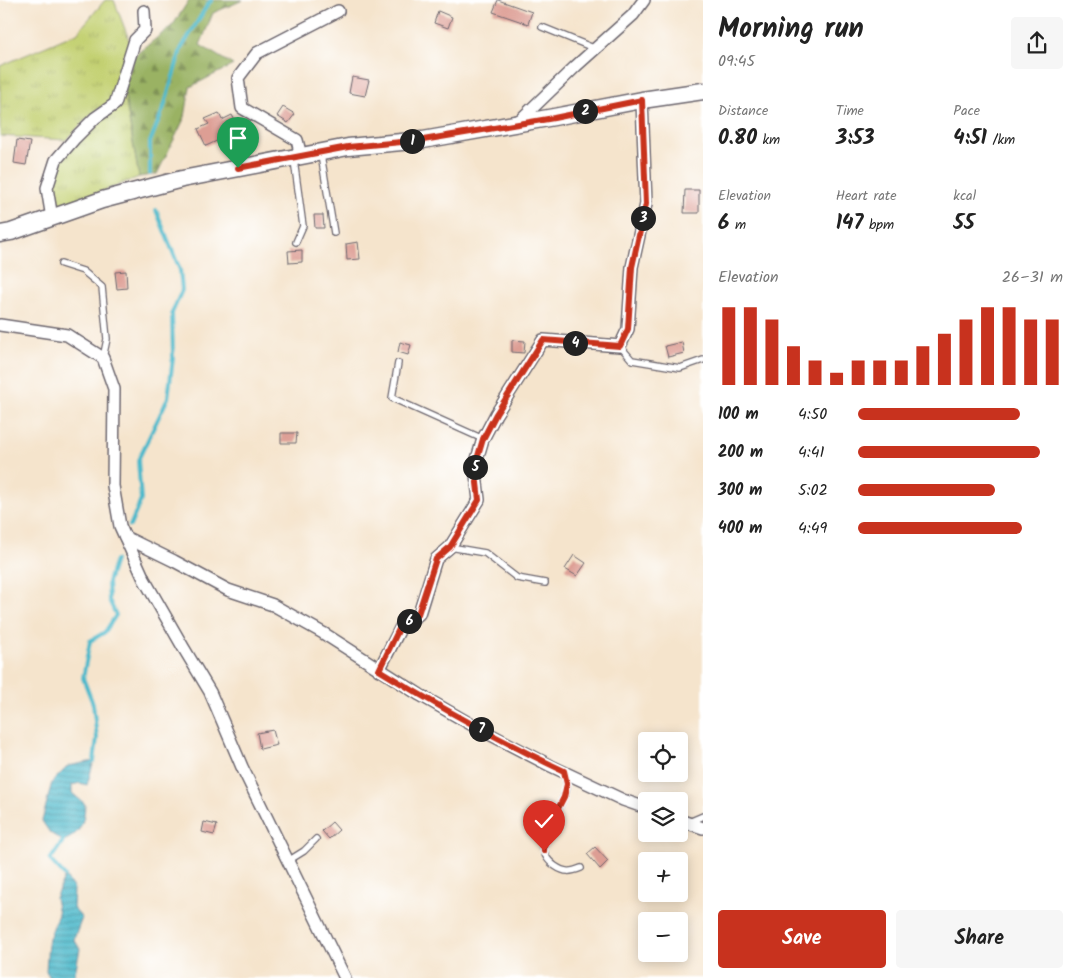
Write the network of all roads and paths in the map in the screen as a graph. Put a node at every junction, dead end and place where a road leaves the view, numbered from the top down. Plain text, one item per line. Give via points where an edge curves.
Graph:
1 (644, 0) edge
2 (144, 11) dead end
3 (338, 11) dead end
4 (542, 27) dead end
5 (596, 48) junction
6 (703, 91) edge
7 (642, 100) junction
8 (517, 123) junction
9 (320, 152) junction
10 (297, 157) junction
11 (52, 218) junction
12 (334, 233) dead end
13 (0, 234) edge
14 (296, 242) dead end
15 (61, 264) dead end
16 (0, 325) edge
17 (620, 346) junction
18 (103, 358) junction
19 (703, 360) edge
20 (398, 363) dead end
21 (483, 439) junction
22 (125, 537) junction
23 (450, 547) junction
24 (545, 583) dead end
25 (379, 670) junction
26 (564, 771) junction
27 (638, 805) edge
28 (703, 816) edge
29 (688, 820) edge
30 (688, 823) edge
31 (703, 828) edge
32 (316, 839) dead end
33 (288, 861) junction
34 (581, 868) dead end
35 (345, 978) edge

1 - 5 street via 633,15
2 - 11 street via 145,30 134,40 115,104 95,118 56,160 47,188
3 - 10 street via 257,53 238,78 242,108 297,140
4 - 5 lane
5 - 8 street
6 - 7 street
7 - 8 street
7 - 17 street via 646,204 632,267 628,329
8 - 9 street via 423,140
9 - 10 street
9 - 12 lane
10 - 11 street via 182,178
10 - 14 lane via 303,226
11 - 13 street
15 - 18 lane via 83,271 102,287 107,339
16 - 18 street via 67,335
17 - 19 lane via 632,360 680,368
17 - 21 street via 543,340
18 - 22 street via 114,389 113,486
20 - 21 lane via 392,398
21 - 23 street via 475,466 479,500
22 - 25 street via 228,590 273,605
22 - 33 street via 144,578 210,692
23 - 24 lane via 485,553 517,578
23 - 25 street via 436,559 418,614 400,627
25 - 26 street via 474,726
26 - 27 street
26 - 34 lane via 567,784 564,797 545,834 544,851 549,862 558,868 570,872
28 - 29 lane
30 - 31 street
32 - 33 lane
33 - 35 street

